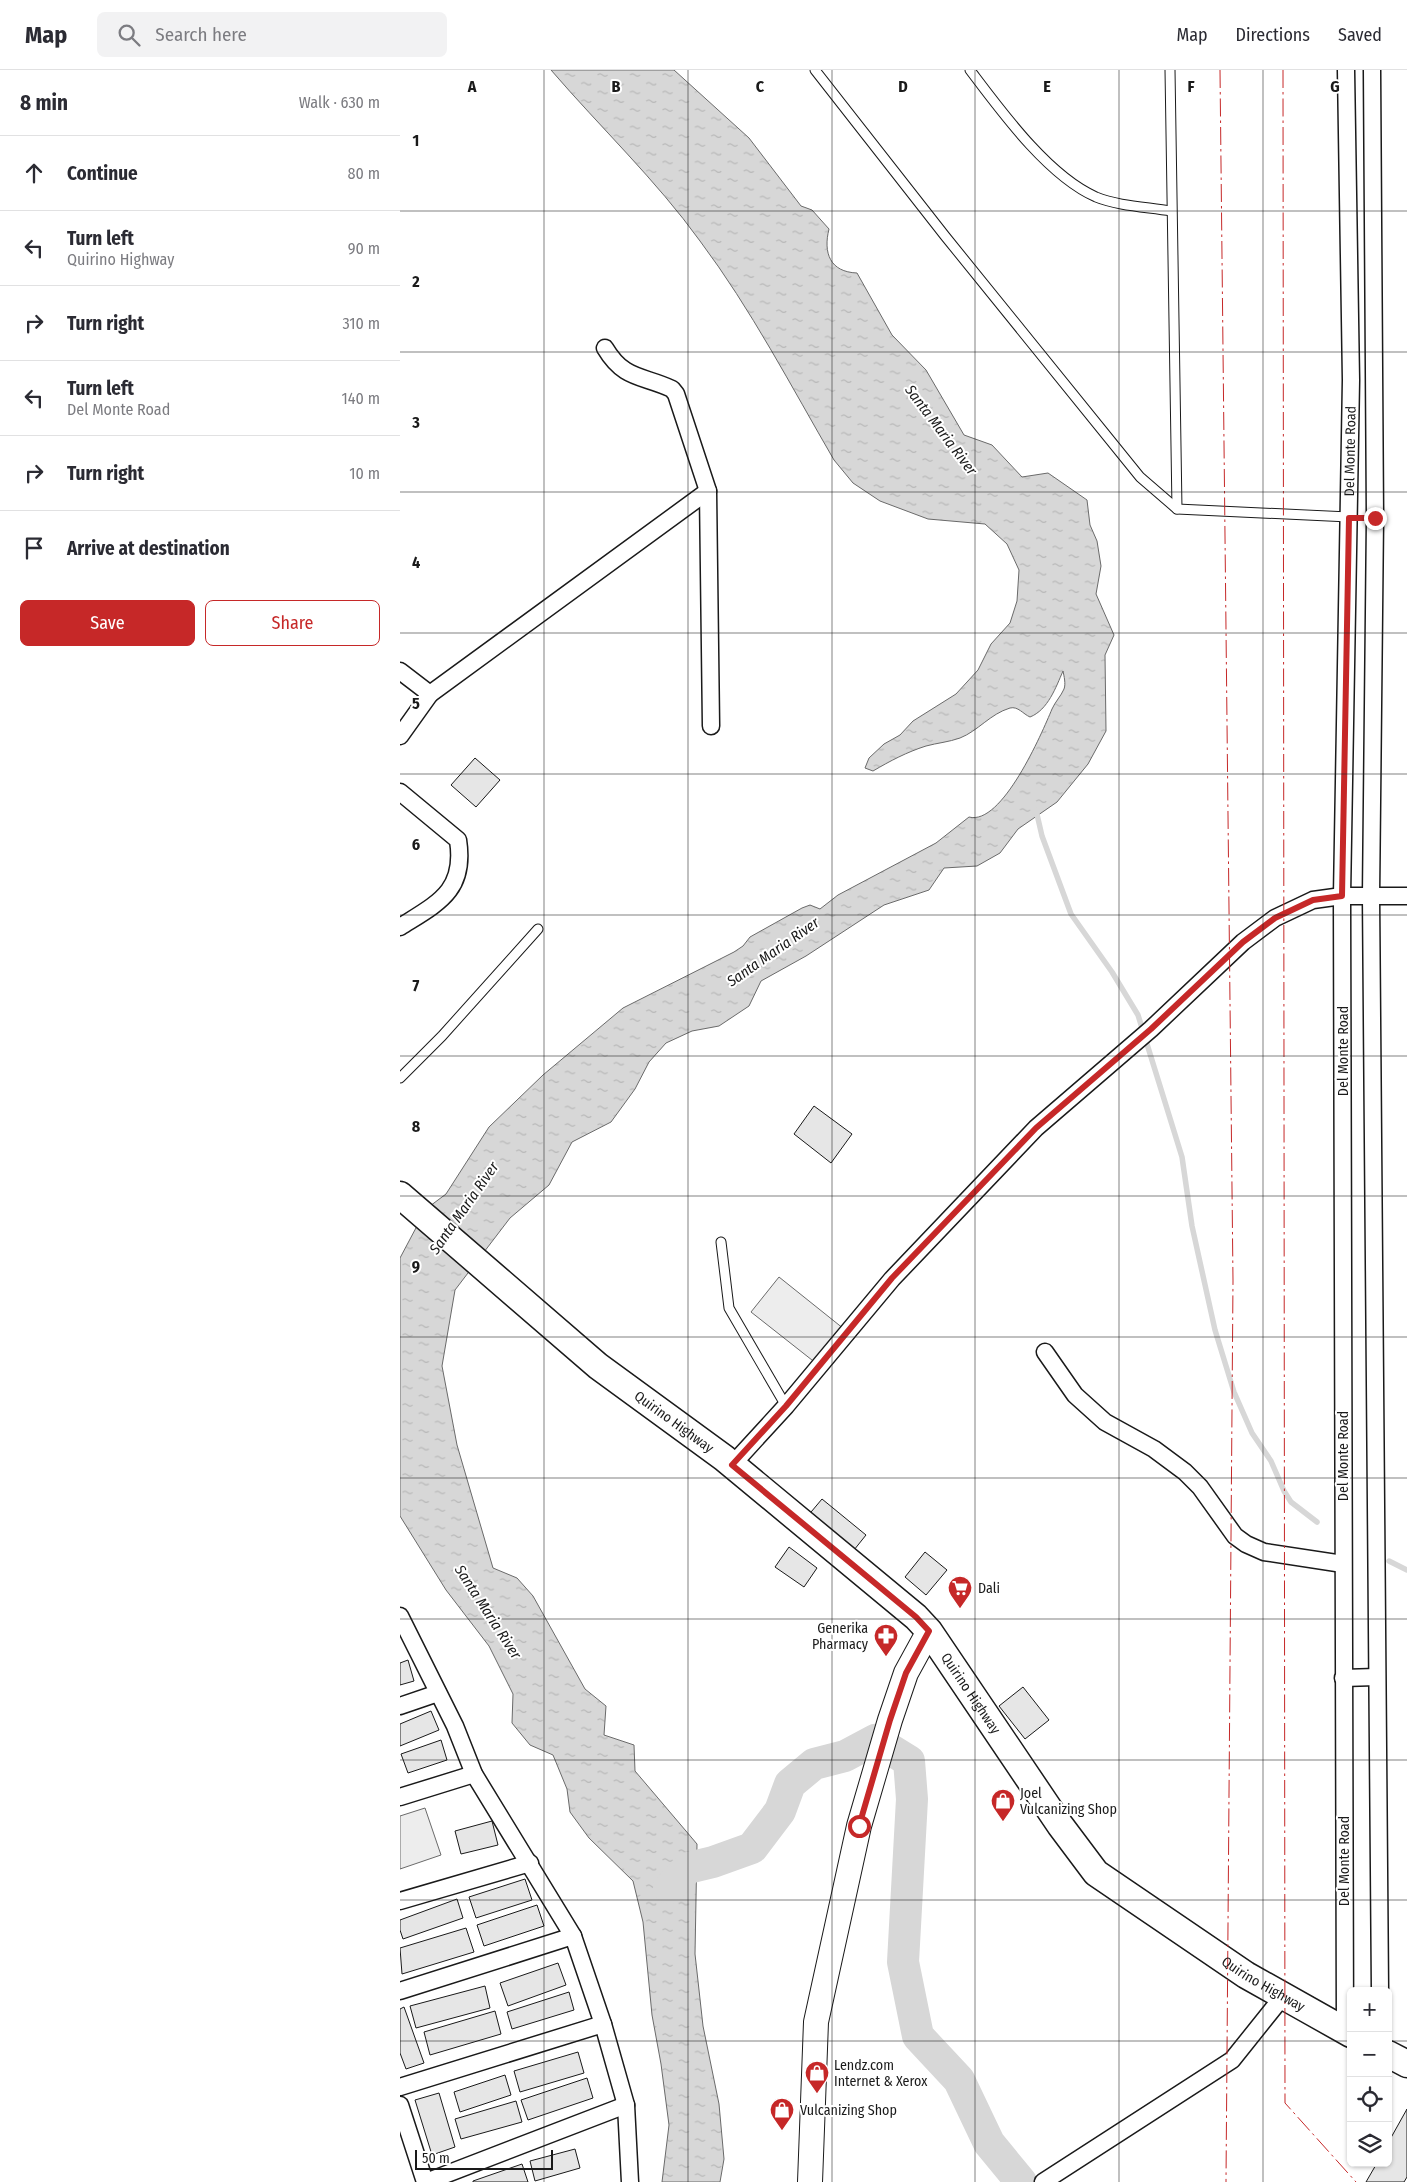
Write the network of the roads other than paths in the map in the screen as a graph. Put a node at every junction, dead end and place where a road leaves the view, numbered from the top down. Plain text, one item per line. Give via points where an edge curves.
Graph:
1 (815, 70) edge
2 (970, 70) edge
3 (1170, 70) edge
4 (1346, 70) edge
5 (1372, 70) edge
6 (1171, 211) junction
7 (605, 348) dead end
8 (708, 491) junction
9 (1177, 509) junction
10 (1349, 518) junction
11 (1375, 518) junction
12 (400, 671) edge
13 (430, 694) junction
14 (711, 726) dead end
15 (400, 736) edge
16 (400, 792) edge
17 (1342, 896) junction
18 (1371, 896) junction
19 (1407, 896) edge
20 (400, 927) edge
21 (538, 929) dead end
22 (400, 1078) edge
23 (404, 1198) edge
24 (721, 1242) dead end
25 (1045, 1352) dead end
26 (786, 1406) junction
27 (732, 1465) junction
28 (1343, 1564) junction
29 (400, 1616) edge
30 (929, 1631) junction
31 (1376, 1677) junction
32 (1344, 1678) junction
33 (438, 1693) junction
34 (400, 1706) edge
35 (474, 1774) junction
36 (400, 1797) edge
37 (530, 1863) junction
38 (400, 1900) edge
39 (574, 1936) junction
40 (1380, 1987) edge
41 (400, 1991) edge
42 (1284, 1995) junction
43 (602, 2024) junction
44 (1347, 2032) edge
45 (1348, 2032) edge
46 (1392, 2056) edge
47 (1407, 2064) edge
48 (400, 2087) edge
49 (400, 2105) edge
50 (626, 2105) junction
51 (426, 2182) edge
52 (630, 2182) edge
53 (810, 2182) edge
54 (1042, 2182) edge

1 - 9 lane via 1140,477
2 - 6 lane via 1043,158 1074,185 1097,197
3 - 6 lane
4 - 10 street, Del Monte Road via 1351,380
5 - 11 street, Del Monte Road
6 - 9 lane
7 - 8 street via 614,362 632,375 672,389 676,394
8 - 13 street
8 - 14 street
9 - 10 lane
10 - 11 street
10 - 17 street, Del Monte Road
11 - 18 street, Del Monte Road
12 - 13 street
13 - 15 street
16 - 20 street via 458,840 461,857 455,882 442,900
17 - 18 street
17 - 26 street via 1313,900 1275,918 1243,942 1145,1034 1036,1128 892,1278
17 - 28 street, Del Monte Road
18 - 19 street
18 - 31 street, Del Monte Road
21 - 22 lane
23 - 27 main road, Quirino Highway via 598,1366
24 - 26 lane via 730,1308
25 - 28 street via 1075,1395 1105,1422 1154,1449 1185,1472 1200,1487 1235,1536 1246,1544 1264,1552
26 - 27 street
27 - 30 main road, Quirino Highway
28 - 32 street, Del Monte Road
29 - 33 street
30 - 42 main road, Quirino Highway via 1096,1873 1246,1976
30 - 53 street via 906,1673 859,1826 816,2022
31 - 32 street
31 - 40 street, Del Monte Road
32 - 45 street, Del Monte Road
33 - 34 street
33 - 35 street
35 - 36 street
35 - 37 street
37 - 38 street
37 - 39 street
39 - 41 street
39 - 43 street
42 - 44 main road, Quirino Highway
42 - 54 street via 1232,2060
43 - 48 street
43 - 50 street
46 - 47 main road
49 - 51 street
50 - 51 street
50 - 52 street

